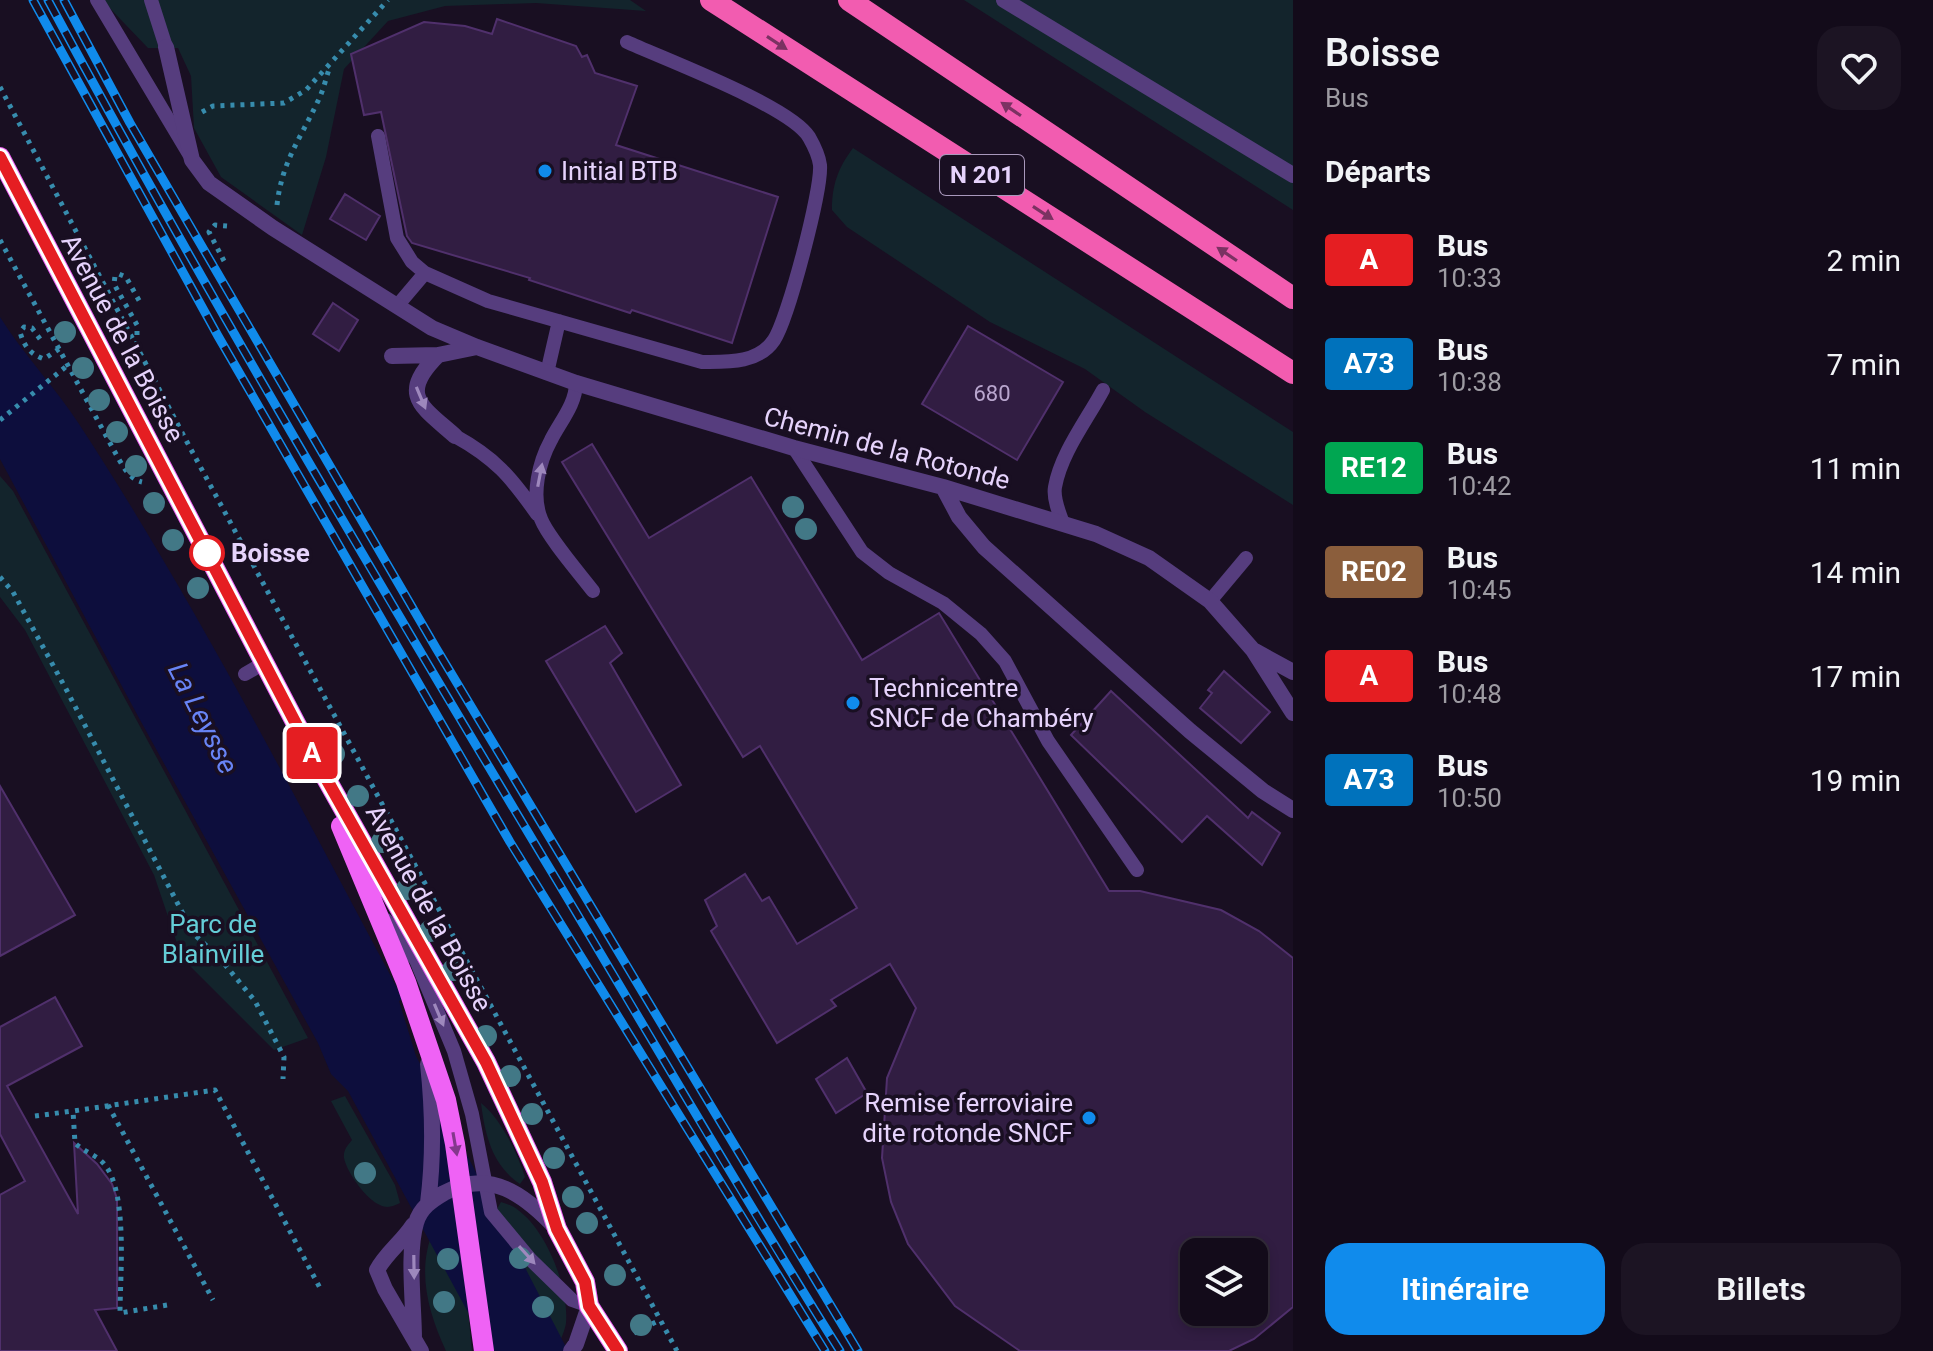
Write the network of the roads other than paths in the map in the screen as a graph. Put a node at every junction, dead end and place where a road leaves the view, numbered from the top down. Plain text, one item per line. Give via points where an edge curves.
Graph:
1 (97, 0) edge
2 (151, 0) edge
3 (711, 0) edge
4 (849, 0) edge
5 (1004, 0) edge
6 (627, 42) dead end
7 (166, 47) joint
8 (378, 136) dead end
9 (0, 157) edge
10 (192, 160) junction
11 (1293, 175) edge
12 (425, 273) junction
13 (1293, 298) edge
14 (397, 306) junction
15 (559, 321) junction
16 (477, 347) junction
17 (438, 355) junction
18 (392, 356) dead end
19 (547, 373) junction
20 (1293, 373) edge
21 (576, 383) junction
22 (1103, 390) dead end
23 (455, 436) joint
24 (794, 448) junction
25 (943, 487) junction
26 (541, 520) junction
27 (1063, 523) junction
28 (1246, 558) dead end
29 (593, 591) dead end
30 (1210, 601) junction
31 (1253, 650) junction
32 (264, 663) junction
33 (1293, 672) edge
34 (245, 674) dead end
35 (1293, 713) edge
36 (305, 741) junction
37 (1293, 810) edge
38 (1137, 870) dead end
39 (372, 901) junction
40 (425, 1042) junction
41 (483, 1183) junction
42 (461, 1184) junction
43 (428, 1203) junction
44 (416, 1221) junction
45 (557, 1229) junction
46 (589, 1306) junction
47 (418, 1345) edge
48 (484, 1351) edge
49 (571, 1351) edge
50 (618, 1351) edge

1 - 10 lane
2 - 7 lane
3 -> 20 highway, N 201
13 -> 4 highway, N 201
5 - 11 street
6 - 15 lane via 776,110 808,134 820,162 819,190 774,340 756,356 702,362
7 - 10 street, Chemin de la Rotonde
8 - 12 lane via 397,238
9 - 32 main road, Avenue de la Boisse
10 - 14 street, Chemin de la Rotonde via 209,183
12 - 14 lane
12 - 15 lane via 488,301
14 - 16 street, Chemin de la Rotonde
15 - 19 lane
16 - 17 street
16 - 19 street, Chemin de la Rotonde
17 - 18 street
17 -> 23 street via 420,372 418,401
19 - 21 street, Chemin de la Rotonde
21 - 24 street, Chemin de la Rotonde
26 -> 21 lane via 539,471 576,395
22 - 27 lane via 1055,486
23 - 26 lane via 484,452
24 - 25 street, Chemin de la Rotonde
24 - 38 lane via 862,552 943,603 1005,661 1048,741
25 - 27 street, Chemin de la Rotonde
25 - 37 street via 984,547 1190,731
26 - 29 lane
27 - 30 street, Chemin de la Rotonde via 1149,558
28 - 30 lane
30 - 31 street, Chemin de la Rotonde
31 - 33 street, Chemin de la Rotonde
31 - 35 street, Chemin de la Rotonde
32 - 34 lane
32 - 36 main road, Avenue de la Boisse
36 - 39 main road
36 - 45 main road, Avenue de la Boisse via 486,1062 542,1182
39 - 40 main road
39 -> 41 lane via 416,960 454,1051 472,1114
40 -> 42 main road via 446,1100
40 - 43 street via 432,1101
41 - 42 street
41 - 45 street via 513,1192
41 -> 46 lane via 491,1212 530,1259 572,1300
42 - 43 street
42 - 48 main road
43 - 44 street
44 -> 47 street
44 - 47 street via 377,1270
45 - 46 main road, Avenue de la Boisse via 585,1282
46 - 49 street
46 - 50 main road, Avenue de la Boisse

